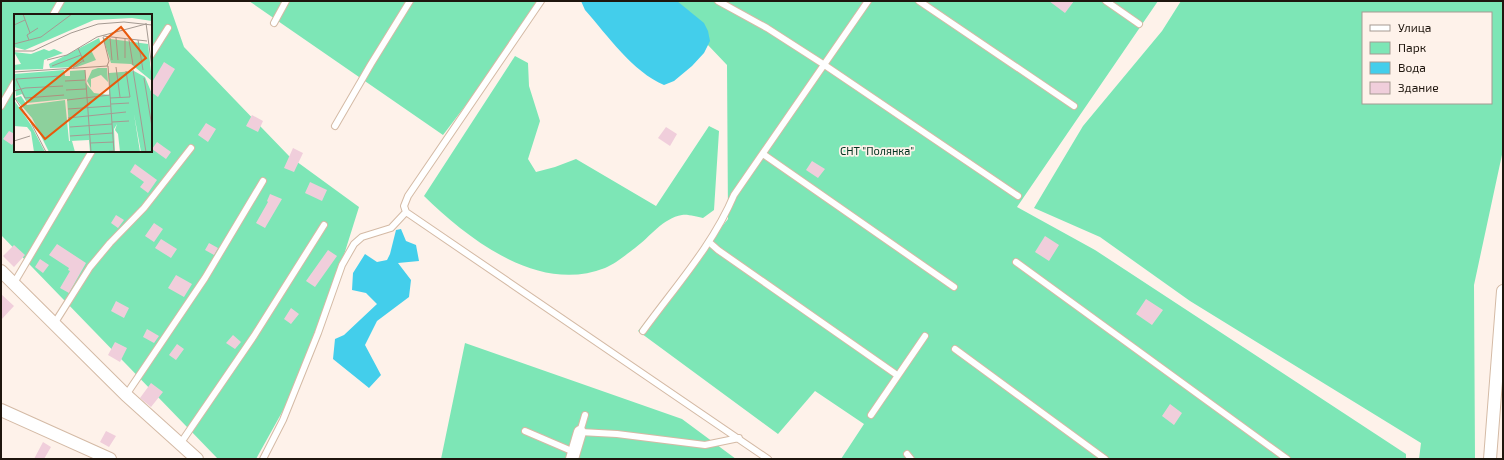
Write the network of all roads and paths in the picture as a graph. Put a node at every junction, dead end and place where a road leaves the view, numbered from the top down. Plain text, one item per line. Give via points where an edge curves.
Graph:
1 (61, 1) edge
2 (286, 1) edge
3 (410, 1) edge
4 (542, 1) edge
5 (718, 1) edge
6 (868, 1) edge
7 (919, 1) edge
8 (1106, 1) edge
9 (54, 14) edge
10 (274, 23) dead end
11 (1139, 24) dead end
12 (168, 28) dead end
13 (152, 53) edge
14 (823, 64) junction
15 (14, 84) edge
16 (1, 106) edge
17 (1074, 106) dead end
18 (335, 126) dead end
19 (191, 148) dead end
20 (91, 152) edge
21 (763, 154) junction
22 (263, 181) dead end
23 (1018, 196) dead end
24 (406, 212) junction
25 (324, 225) dead end
26 (709, 242) junction
27 (1016, 262) dead end
28 (1, 271) edge
29 (14, 283) junction
30 (954, 288) dead end
31 (1503, 291) edge
32 (54, 324) junction
33 (643, 331) dead end
34 (924, 336) dead end
35 (955, 348) dead end
36 (897, 375) junction
37 (126, 395) junction
38 (1, 410) edge
39 (585, 415) dead end
40 (870, 415) dead end
41 (525, 432) dead end
42 (580, 432) junction
43 (739, 438) junction
44 (180, 444) junction
45 (573, 455) edge
46 (110, 459) edge
47 (197, 459) edge
48 (263, 459) edge
49 (768, 459) edge
50 (1105, 459) edge
51 (1287, 459) edge
52 (1490, 459) edge

1 - 9 lane
2 - 10 lane
3 - 18 lane
4 - 24 lane via 408,196 404,206
5 - 14 lane via 767,28
6 - 14 lane
7 - 17 lane
8 - 11 lane
12 - 13 lane
14 - 21 lane
14 - 23 lane
15 - 16 lane
19 - 32 lane via 148,203 90,267
20 - 29 lane
21 - 26 lane via 734,195 725,217
21 - 30 lane
22 - 37 lane via 205,278
24 - 43 lane
24 - 48 lane via 391,228 362,237 354,244 342,265 283,420
25 - 44 lane via 254,336
26 - 33 lane
26 - 36 lane
27 - 51 lane
28 - 29 street
29 - 32 street
31 - 52 street
32 - 37 street
34 - 36 lane
35 - 50 lane
36 - 40 lane
37 - 44 street
38 - 46 street
39 - 42 lane
41 - 45 lane
42 - 43 lane via 705,445
42 - 45 street
43 - 49 lane
44 - 47 street

